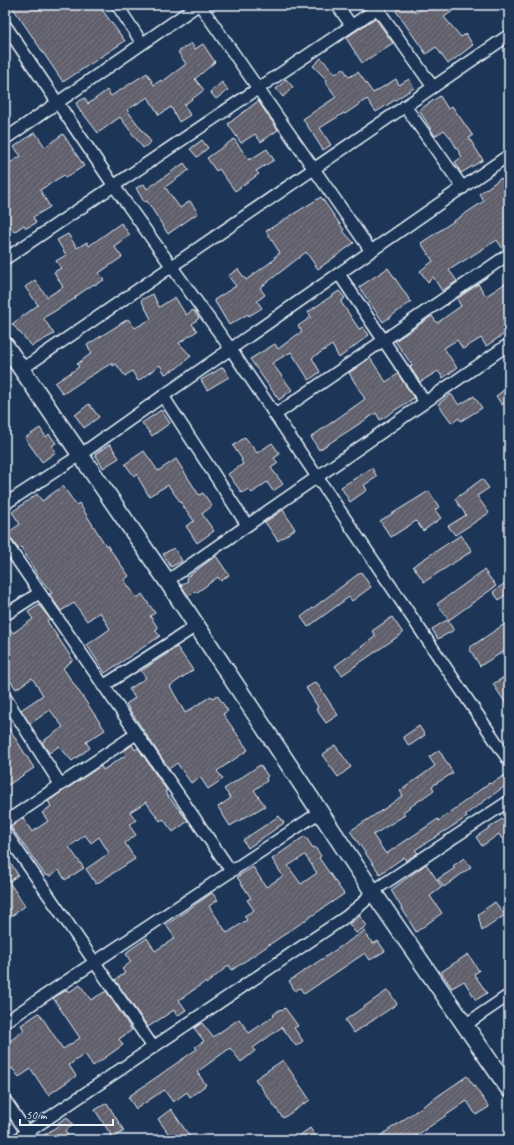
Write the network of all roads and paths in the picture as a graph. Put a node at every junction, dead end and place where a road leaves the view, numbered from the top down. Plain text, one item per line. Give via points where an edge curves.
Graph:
1 (117, 5) edge
2 (199, 5) edge
3 (337, 5) edge
4 (380, 7) edge
5 (5, 25) edge
6 (351, 25) junction
7 (509, 35) edge
8 (142, 43) junction
9 (433, 87) junction
10 (258, 88) junction
11 (57, 102) junction
12 (405, 106) junction
13 (5, 139) edge
14 (509, 155) edge
15 (313, 168) junction
16 (114, 186) junction
17 (463, 188) junction
18 (371, 251) junction
19 (509, 254) edge
20 (5, 259) edge
21 (172, 267) junction
22 (339, 274) junction
23 (383, 341) junction
24 (509, 344) edge
25 (5, 345) edge
26 (230, 348) junction
27 (22, 369) junction
28 (163, 396) junction
29 (425, 402) junction
30 (275, 415) junction
31 (80, 455) junction
32 (318, 476) junction
33 (5, 504) edge
34 (247, 525) junction
35 (5, 542) edge
36 (167, 581) junction
37 (39, 593) junction
38 (5, 616) edge
39 (196, 626) junction
40 (103, 686) junction
41 (5, 699) edge
42 (136, 734) junction
43 (509, 761) edge
44 (60, 784) junction
45 (509, 801) edge
46 (320, 812) junction
47 (5, 822) edge
48 (5, 832) edge
49 (231, 871) junction
50 (373, 892) junction
51 (94, 961) junction
52 (509, 995) edge
53 (5, 1022) edge
54 (465, 1025) junction
55 (153, 1047) junction
56 (509, 1089) edge
57 (5, 1100) edge
58 (27, 1133) junction
59 (16, 1140) edge

1 - 8 street
2 - 8 street
2 - 10 street
3 - 6 street
4 - 6 street
4 - 9 street
5 - 11 street
6 - 10 street
7 - 9 street
8 - 11 street
9 - 12 street
10 - 15 street
10 - 16 street
11 - 13 street
11 - 16 street
12 - 15 street
12 - 17 street
14 - 17 street
15 - 18 street
15 - 21 street
16 - 20 street
16 - 21 street
17 - 18 street
18 - 22 street
19 - 23 street
21 - 26 street
21 - 27 street
22 - 23 street
22 - 26 street
23 - 29 street
23 - 30 street
24 - 29 street
25 - 27 street
26 - 28 street
26 - 30 street
27 - 31 street
28 - 31 street
28 - 34 street
29 - 32 street
30 - 32 street
31 - 33 street
31 - 36 street
32 - 34 street
32 - 43 street
34 - 36 street
35 - 37 street
36 - 39 street
37 - 38 street
37 - 40 street
39 - 40 street
39 - 46 street
40 - 42 street
41 - 44 street
42 - 44 street
42 - 49 street
44 - 47 street
45 - 50 street
46 - 49 street
46 - 50 street
48 - 51 street
49 - 51 street
50 - 54 street
50 - 55 street via 347,916
51 - 53 street
51 - 55 street
52 - 54 street
54 - 56 street
55 - 58 street
57 - 58 street
58 - 59 street

